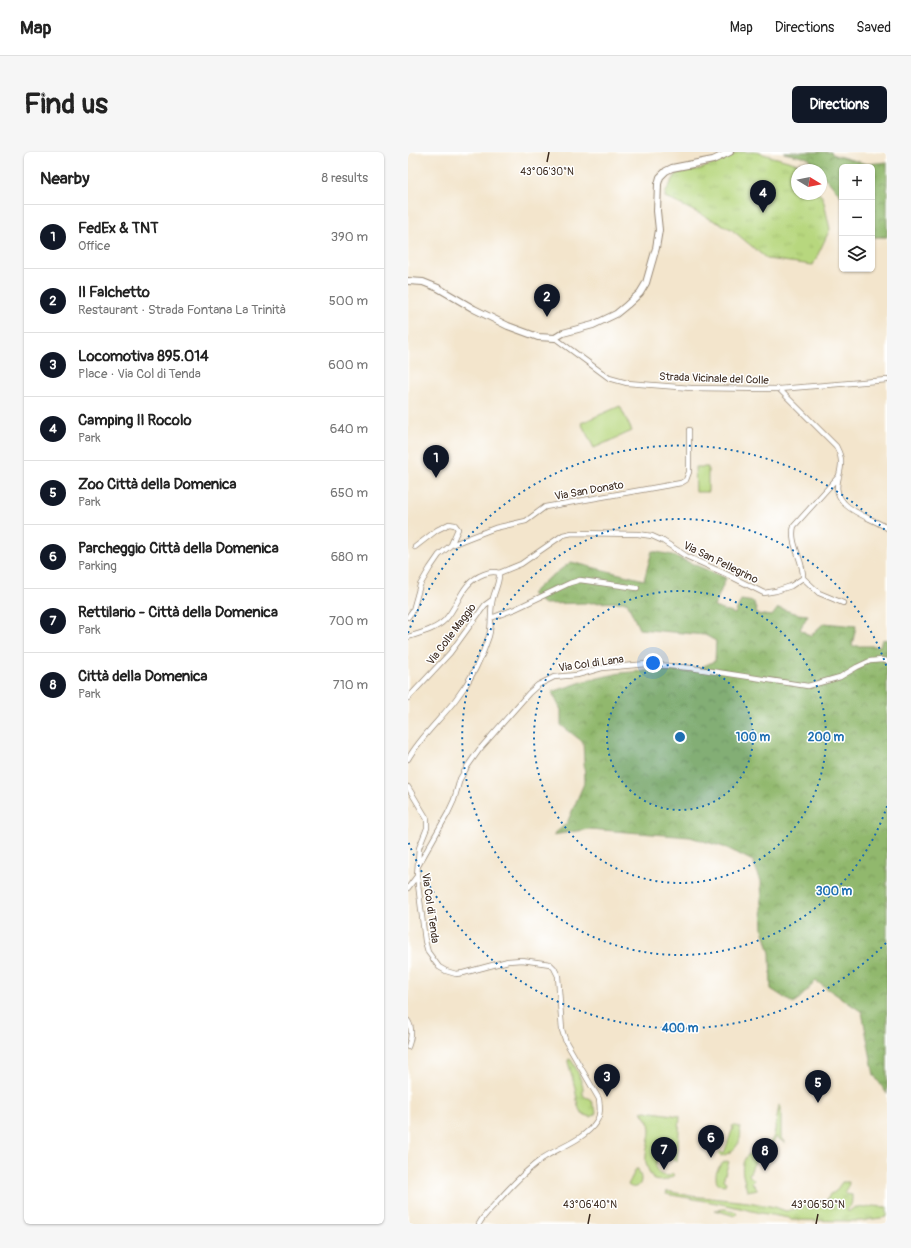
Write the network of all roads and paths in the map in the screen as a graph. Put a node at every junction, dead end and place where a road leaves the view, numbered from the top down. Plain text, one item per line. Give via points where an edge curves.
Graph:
1 (730, 152) edge
2 (408, 281) edge
3 (555, 338) junction
4 (887, 380) edge
5 (779, 389) junction
6 (689, 430) dead end
7 (839, 476) junction
8 (887, 528) edge
9 (451, 545) junction
10 (415, 547) dead end
11 (499, 573) junction
12 (803, 578) junction
13 (637, 588) dead end
14 (492, 600) junction
15 (843, 603) dead end
16 (408, 617) edge
17 (491, 618) junction
18 (408, 637) edge
19 (887, 656) edge
20 (884, 660) edge
21 (408, 698) edge
22 (408, 759) edge
23 (408, 787) edge
24 (417, 868) junction
25 (417, 876) junction
26 (408, 888) edge
27 (408, 1021) edge
28 (408, 1048) edge
29 (478, 1224) edge

1 - 3 street via 713,160 672,168 660,177 656,248 646,283 640,293 616,314
2 - 3 street via 423,282 438,288 508,326 538,336
3 - 5 street, Strada Vicinale del Colle via 609,378 627,383 691,388
4 - 5 street, Strada Vicinale del Colle
5 - 7 street via 836,446 841,461
6 - 9 street, Via San Donato via 689,472 686,480 680,483 545,507 526,521 495,528
7 - 8 street via 838,494 844,503
7 - 12 street via 794,526 792,534
9 - 10 street, Via San Donato via 458,529 455,525 449,524
9 - 16 street, Via San Donato via 439,555 430,568 420,585 413,610
11 - 12 street, Via San Pellegrino via 521,564 563,535 579,533 652,536 686,556 764,593 791,586
11 - 14 street
11 - 18 street via 494,571 476,577 464,588 444,621 427,631
12 - 15 street via 819,593
13 - 17 street via 580,580
14 - 17 street
14 - 21 street, Via Colle Maggio via 484,605 450,653
17 - 22 street via 489,635 471,674 456,698
19 - 20 street
20 - 24 street, Via Col di Lana via 870,661 840,677 808,686 647,664 602,668 577,676 554,677 529,693 478,750 460,779 448,813
23 - 24 street, Via Col di Tenda via 427,819 427,828 419,848
24 - 25 street, Via Col di Tenda
25 - 26 street
25 - 29 street, Via Col di Tenda via 425,941 428,952 439,967 456,974 522,960 550,964 554,968 558,976 562,1030 566,1042 599,1098 600,1112 597,1121 589,1130 526,1171
27 - 28 street via 411,1031

